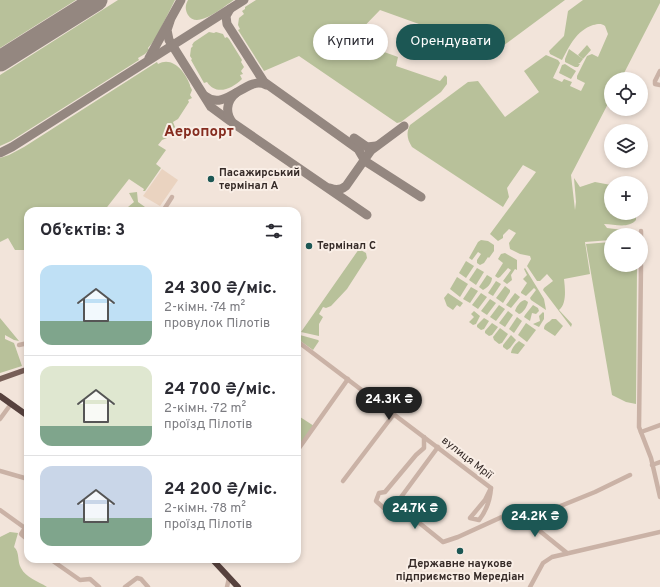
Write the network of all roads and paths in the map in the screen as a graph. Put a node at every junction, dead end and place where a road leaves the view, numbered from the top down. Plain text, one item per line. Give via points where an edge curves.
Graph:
1 (660, 71) edge
2 (658, 85) edge
3 (172, 197) dead end
4 (166, 207) edge
5 (641, 272) edge
6 (24, 344) edge
7 (301, 344) edge
8 (19, 345) dead end
9 (24, 370) edge
10 (0, 379) edge
11 (348, 379) junction
12 (0, 396) edge
13 (11, 404) junction
14 (24, 413) edge
15 (394, 414) junction
16 (0, 419) edge
17 (660, 425) edge
18 (641, 432) junction
19 (424, 437) junction
20 (301, 445) edge
21 (438, 447) junction
22 (660, 462) edge
23 (652, 465) junction
24 (0, 471) edge
25 (630, 475) dead end
26 (24, 478) edge
27 (343, 480) dead end
28 (491, 488) junction
29 (660, 497) edge
30 (393, 508) junction
31 (0, 510) edge
32 (514, 511) junction
33 (24, 526) edge
34 (660, 532) edge
35 (567, 553) junction
36 (56, 563) edge
37 (216, 563) edge
38 (229, 578) junction
39 (99, 587) edge
40 (125, 587) edge
41 (148, 587) edge
42 (227, 587) edge
43 (238, 587) edge
44 (530, 587) edge

1 - 2 street via 655,81
3 - 4 street
5 - 18 street
6 - 8 street
7 - 11 street, вулиця Мрії
9 - 10 main road
11 - 15 street, вулиця Мрії
11 - 20 street
12 - 13 highway
13 - 14 highway
13 - 16 street
15 - 19 street, вулиця Мрії
15 - 27 street
17 - 18 street
18 - 23 street
19 - 21 street, вулиця Мрії
19 - 30 street via 424,448 385,492 379,493 376,501 386,510
21 - 28 street, вулиця Мрії
21 - 30 street
22 - 23 street
23 - 29 street
24 - 26 street
25 - 32 street via 553,509
28 - 28 street, вулиця Мрії via 491,497 485,512 479,520 470,518
30 - 32 street via 407,513 443,542
31 - 33 street
32 - 35 street
34 - 35 street
35 - 44 street via 545,560
36 - 39 street via 80,580 90,579
37 - 38 highway
38 - 42 street
38 - 43 highway
40 - 41 street via 137,578

